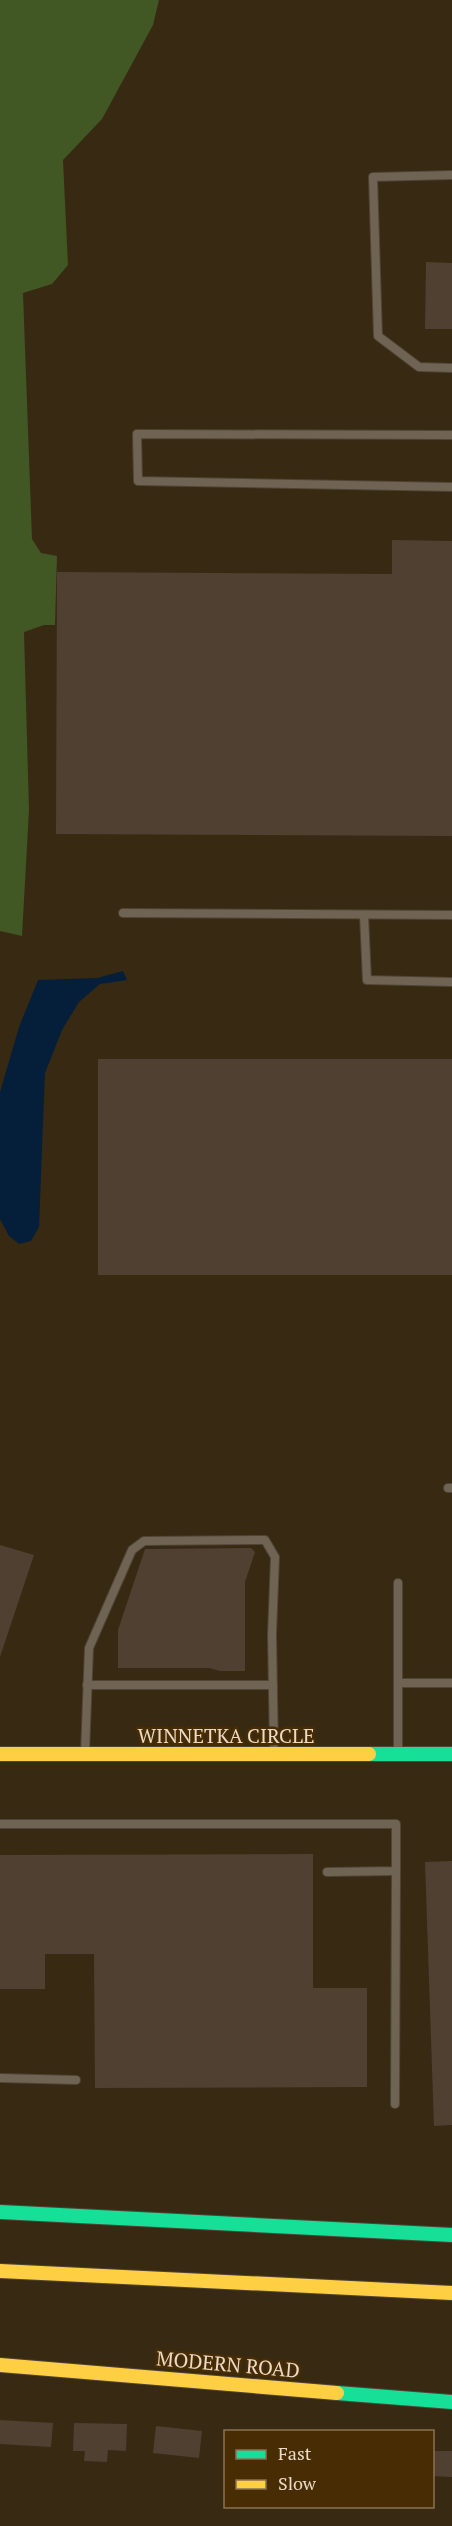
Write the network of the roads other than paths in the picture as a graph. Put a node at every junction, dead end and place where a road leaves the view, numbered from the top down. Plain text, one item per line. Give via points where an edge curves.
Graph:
1 (452, 175) edge
2 (452, 368) edge
3 (452, 435) edge
4 (452, 487) edge
5 (123, 913) dead end
6 (364, 915) junction
7 (452, 915) edge
8 (452, 982) edge
9 (398, 1583) dead end
10 (398, 1683) junction
11 (452, 1683) edge
12 (87, 1685) junction
13 (273, 1686) junction
14 (0, 1754) edge
15 (85, 1754) junction
16 (274, 1754) junction
17 (398, 1754) junction
18 (452, 1754) edge
19 (0, 1824) edge
20 (396, 1871) junction
21 (327, 1872) dead end
22 (0, 2078) edge
23 (76, 2080) dead end
24 (395, 2104) dead end
25 (0, 2212) edge
26 (452, 2235) edge
27 (0, 2271) edge
28 (452, 2293) edge
29 (0, 2365) edge
30 (452, 2402) edge

1 - 2 lane via 373,177 378,336 419,367
3 - 4 lane via 137,434 138,481
5 - 6 lane
6 - 7 lane
6 - 8 lane via 367,980
9 - 10 lane
10 - 11 lane
10 - 17 lane
12 - 13 lane
12 - 13 lane via 89,1648 132,1550 144,1540 188,1539 265,1540 274,1557
12 - 15 lane
13 - 16 lane
14 - 15 main road, WINNETKA CIRCLE
15 - 16 main road, WINNETKA CIRCLE
16 - 17 main road, WINNETKA CIRCLE
17 - 18 main road, WINNETKA CIRCLE
19 - 20 lane via 396,1824
20 - 21 lane
20 - 24 lane
22 - 23 lane
25 - 26 main road
27 - 28 main road
29 - 30 main road, MODERN ROAD

